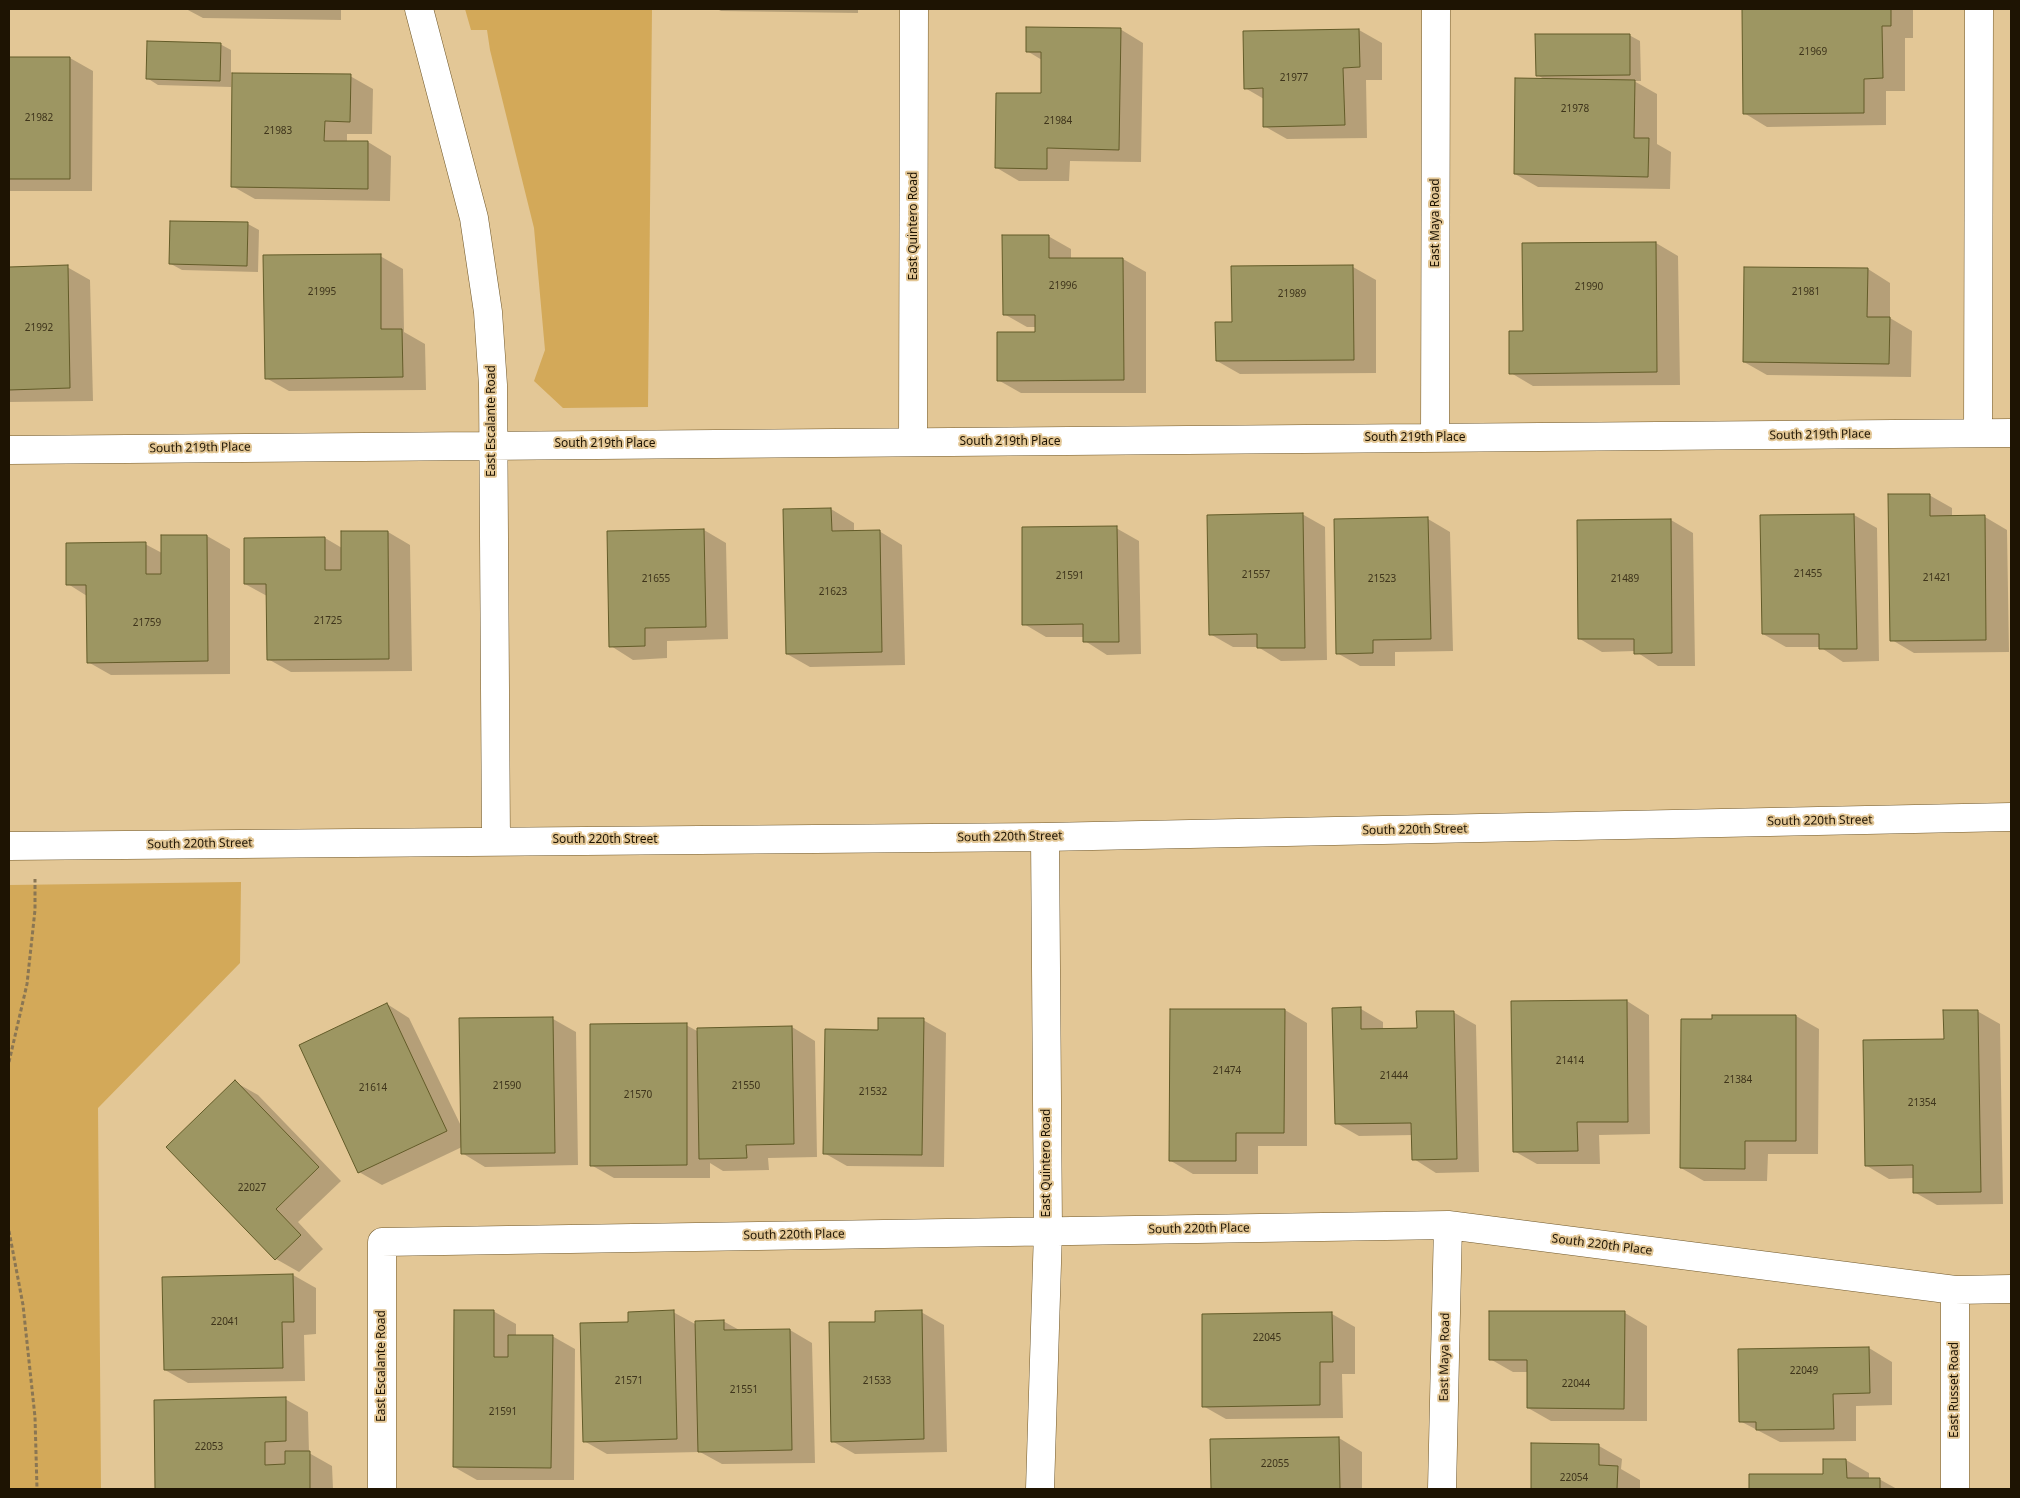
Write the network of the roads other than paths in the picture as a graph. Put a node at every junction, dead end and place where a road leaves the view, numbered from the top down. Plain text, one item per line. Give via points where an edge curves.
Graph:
1 (419, 9) edge
2 (914, 9) edge
3 (1436, 9) edge
4 (1979, 9) edge
5 (1978, 433) junction
6 (2011, 433) edge
7 (1435, 438) junction
8 (913, 442) junction
9 (492, 445) junction
10 (9, 450) edge
11 (2011, 817) edge
12 (1045, 837) junction
13 (496, 841) junction
14 (9, 846) edge
15 (1448, 1225) junction
16 (1048, 1231) junction
17 (382, 1242) joint
18 (2011, 1289) edge
19 (1955, 1290) junction
20 (382, 1489) edge
21 (1040, 1489) edge
22 (1442, 1489) edge
23 (1955, 1489) edge

1 - 9 street, East Escalante Road via 474,218 488,312 493,384
2 - 8 street, East Quintero Road
3 - 7 street, East Maya Road
4 - 5 street
5 - 6 street, South 219th Place
5 - 7 street, South 219th Place
7 - 8 street, South 219th Place
8 - 9 street, South 219th Place
9 - 10 street, South 219th Place
9 - 13 street, East Escalante Road
11 - 12 street, South 220th Street
12 - 13 street, South 220th Street
12 - 16 street, East Quintero Road
13 - 14 street, South 220th Street
15 - 16 street, South 220th Place
15 - 19 street, South 220th Place
15 - 22 street, East Maya Road
16 - 17 street, South 220th Place
16 - 21 street, East Quintero Road
17 - 20 street, East Escalante Road
18 - 19 street, South 220th Place
19 - 23 street, East Russet Road

